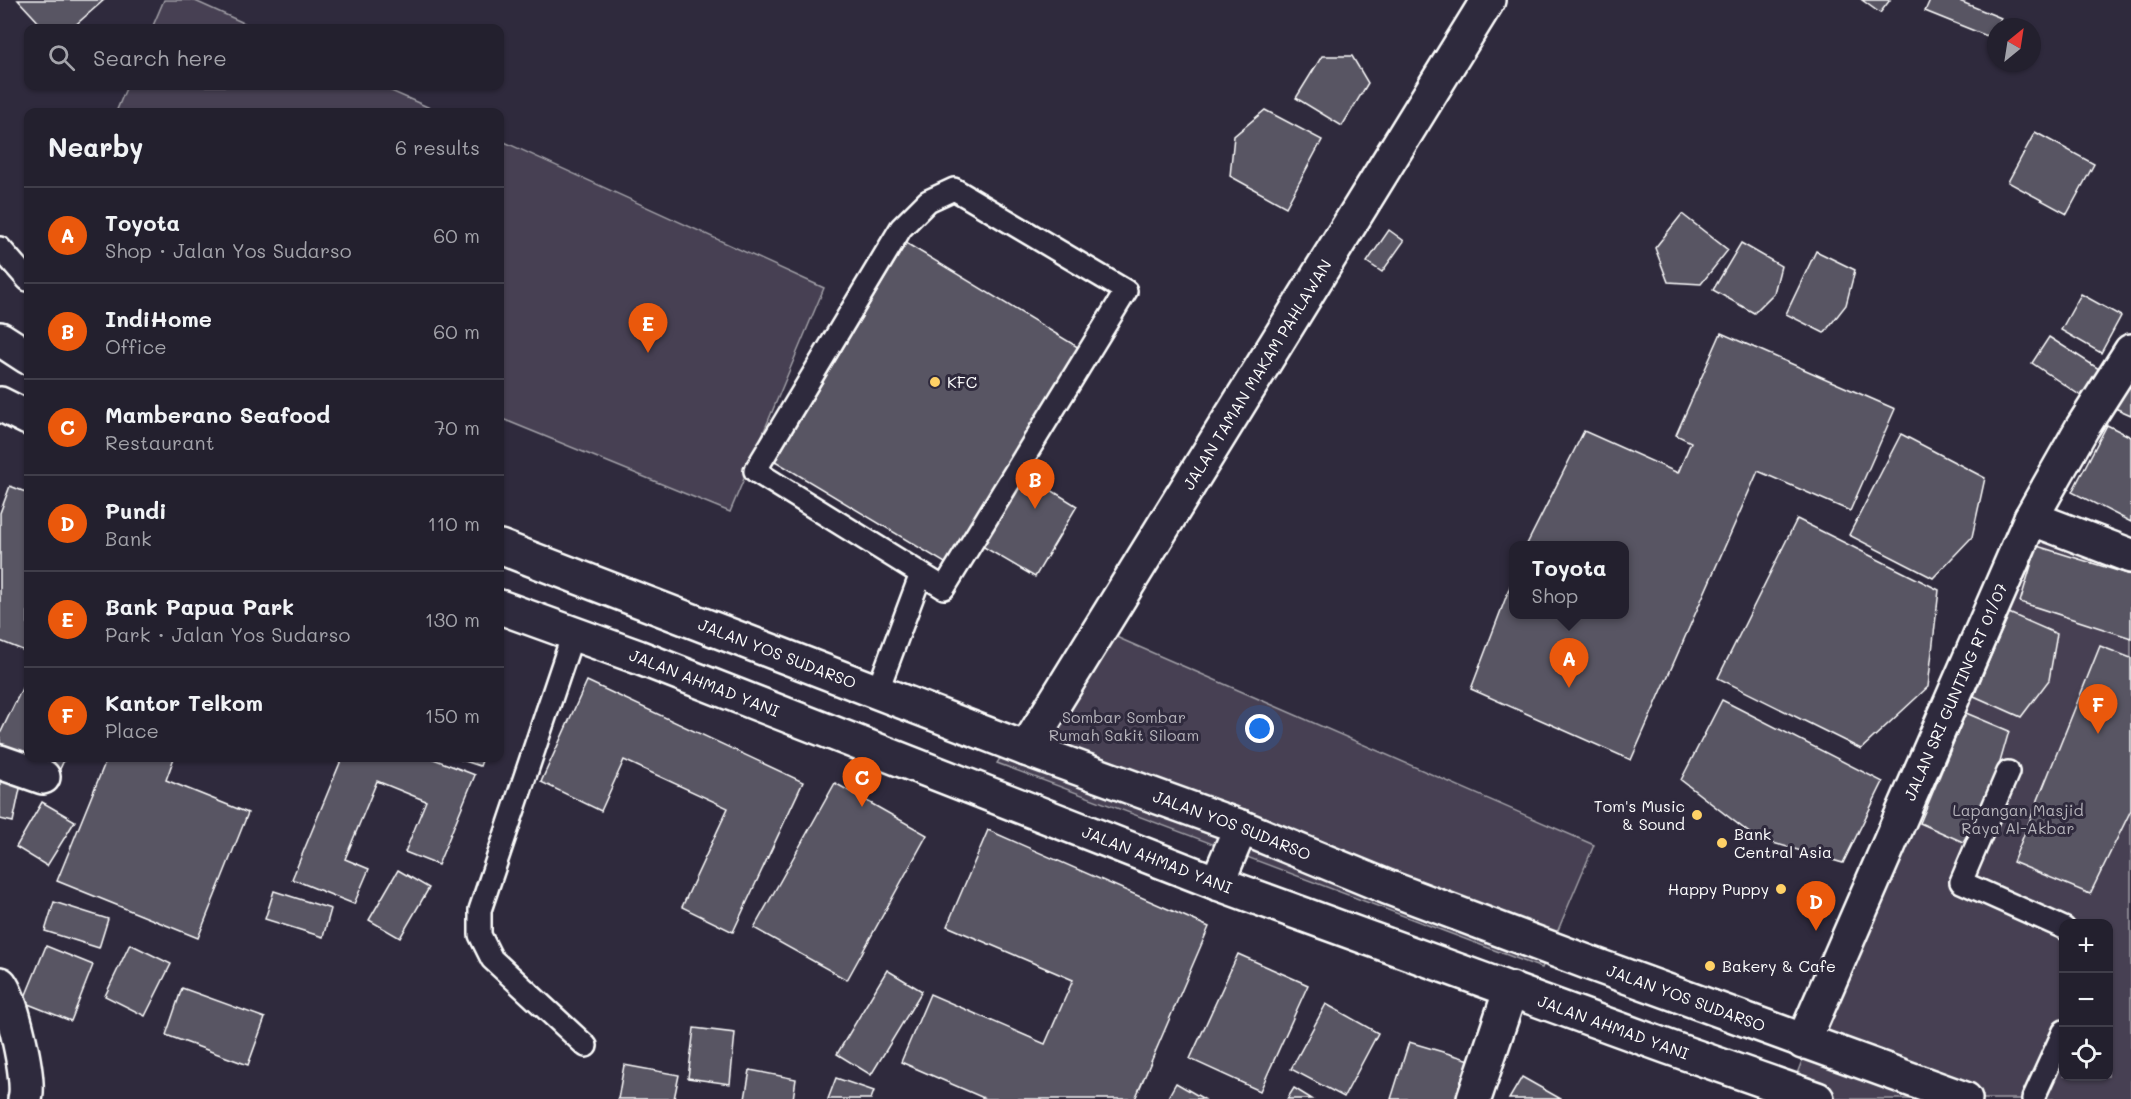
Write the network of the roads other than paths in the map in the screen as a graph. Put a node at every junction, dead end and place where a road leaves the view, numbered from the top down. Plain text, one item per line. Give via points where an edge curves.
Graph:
1 (1488, 0) edge
2 (0, 248) edge
3 (24, 275) edge
4 (0, 339) edge
5 (2131, 351) edge
6 (24, 354) edge
7 (0, 404) edge
8 (24, 416) edge
9 (2031, 518) junction
10 (504, 550) edge
11 (2131, 556) edge
12 (921, 574) junction
13 (504, 608) edge
14 (573, 634) junction
15 (877, 692) junction
16 (1026, 749) junction
17 (0, 762) edge
18 (2008, 772) dead end
19 (43, 777) dead end
20 (1241, 828) junction
21 (1217, 883) junction
22 (2059, 926) edge
23 (0, 984) edge
24 (1511, 989) junction
25 (1803, 1042) junction
26 (2059, 1042) edge
27 (585, 1046) dead end
28 (25, 1099) edge
29 (1474, 1099) edge
30 (1817, 1099) edge
31 (1965, 1099) edge
32 (2033, 1099) edge

1 - 16 main road, JALAN TAMAN MAKAM PAHLAWAN
2 - 3 lane
4 - 6 main road
5 - 9 main road, JALAN SRI GUNTING RT 01/07
7 - 8 main road
9 - 11 main road
9 - 25 main road, JALAN SRI GUNTING RT 01/07
10 - 15 main road, JALAN YOS SUDARSO
12 - 12 lane via 944,588 1126,291 954,189 928,201 900,228 755,471
12 - 15 lane
13 - 14 main road, JALAN AHMAD YANI
14 - 21 main road, JALAN AHMAD YANI
14 - 27 lane via 480,910 480,935 492,959
15 - 16 main road, JALAN YOS SUDARSO
16 - 20 main road, JALAN YOS SUDARSO
17 - 19 main road
18 - 22 lane via 1961,882
20 - 21 main road
20 - 25 main road, JALAN YOS SUDARSO via 1387,887
21 - 24 main road, JALAN AHMAD YANI
23 - 28 main road via 23,1055
24 - 29 main road
24 - 30 main road, JALAN AHMAD YANI
25 - 31 main road, JALAN YOS SUDARSO
26 - 32 lane

